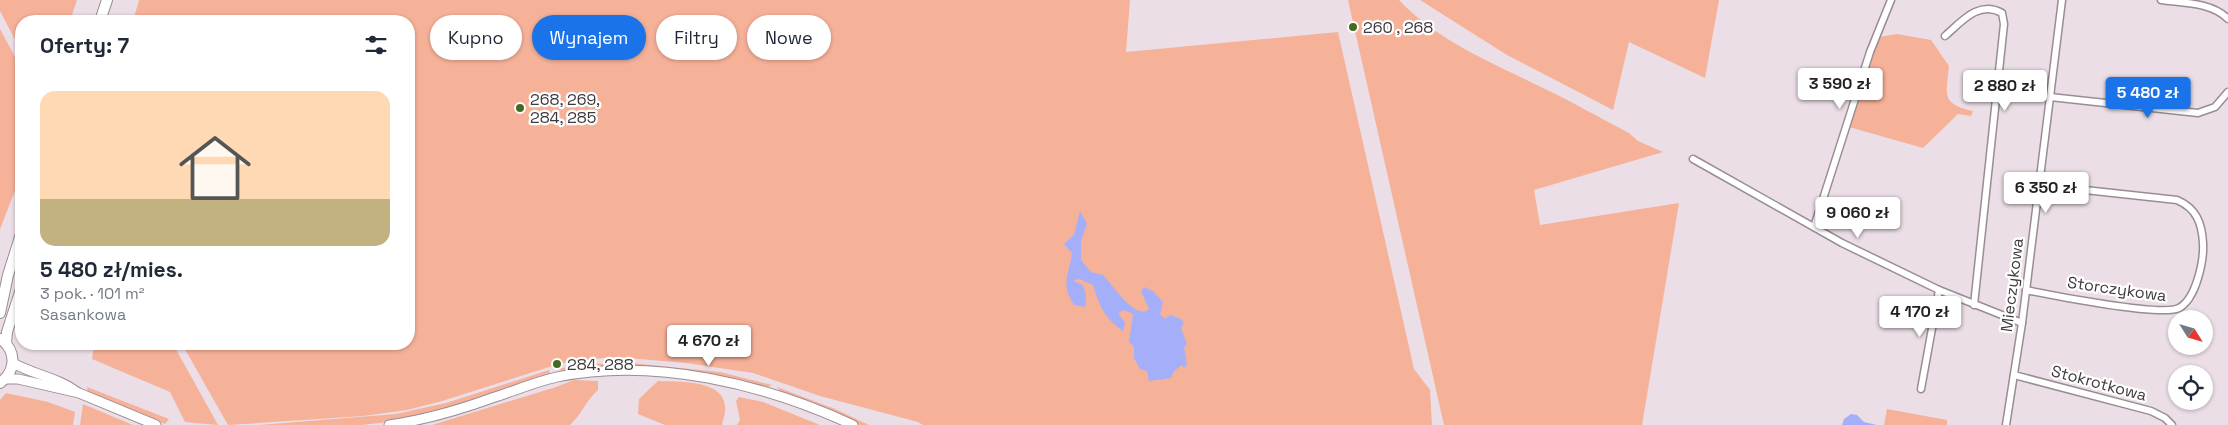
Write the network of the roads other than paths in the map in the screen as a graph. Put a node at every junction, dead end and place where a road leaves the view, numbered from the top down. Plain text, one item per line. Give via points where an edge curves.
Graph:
1 (107, 0) edge
2 (1891, 0) edge
3 (2062, 0) edge
4 (2161, 0) edge
5 (102, 15) edge
6 (2228, 19) edge
7 (1945, 36) dead end
8 (2228, 92) edge
9 (2050, 97) junction
10 (1693, 159) dead end
11 (2039, 185) junction
12 (1814, 228) junction
13 (15, 251) edge
14 (1939, 290) junction
15 (2026, 290) junction
16 (1974, 305) junction
17 (15, 307) edge
18 (0, 313) edge
19 (2022, 323) junction
20 (3, 341) edge
21 (13, 363) junction
22 (2014, 375) junction
23 (3, 381) edge
24 (1922, 389) dead end
25 (79, 394) junction
26 (156, 425) edge
27 (389, 425) edge
28 (853, 425) edge
29 (2006, 425) edge
30 (2172, 425) edge

1 - 5 main road
2 - 12 street via 1870,52
3 - 9 street, Mieczykowa
4 - 6 street via 2210,8
7 - 16 street via 1977,8 1994,7 2002,13 2004,24
8 - 9 street via 2215,107 2198,113
9 - 11 street, Mieczykowa
10 - 12 street
11 - 15 street, Mieczykowa
11 - 15 street, Storczykowa via 2177,200 2192,209 2200,221 2203,254 2189,299 2172,311 2150,311
12 - 14 street
13 - 18 main road
14 - 16 street
14 - 24 street
15 - 19 street, Mieczykowa
16 - 19 street
17 - 20 main road
19 - 22 street, Mieczykowa
20 - 21 main road via 10,349
21 - 23 main road via 10,374
21 - 25 main road via 34,374 62,382
22 - 29 street, Mieczykowa
22 - 30 street, Stokrotkowa via 2151,410
23 - 25 main road via 18,379
25 - 26 main road
27 - 28 main road via 470,406 556,377 635,371 713,379 746,386 782,396

